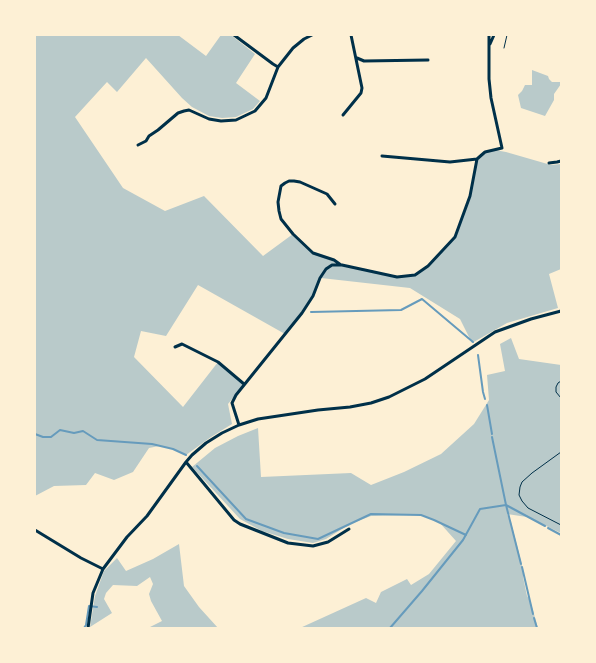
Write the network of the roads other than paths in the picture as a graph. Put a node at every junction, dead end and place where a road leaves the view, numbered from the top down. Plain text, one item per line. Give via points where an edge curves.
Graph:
1 (234, 35) edge
2 (312, 35) edge
3 (352, 35) edge
4 (490, 35) edge
5 (494, 35) edge
6 (489, 47) junction
7 (356, 57) junction
8 (428, 60) dead end
9 (278, 67) junction
10 (343, 115) dead end
11 (138, 145) dead end
12 (382, 156) dead end
13 (477, 159) junction
14 (561, 160) edge
15 (548, 163) dead end
16 (335, 204) dead end
17 (342, 266) junction
18 (561, 311) edge
19 (175, 347) dead end
20 (244, 384) junction
21 (240, 424) junction
22 (186, 462) junction
23 (349, 529) dead end
24 (35, 530) edge
25 (103, 569) junction
26 (88, 628) edge

1 - 9 street
2 - 9 street via 293,48
3 - 7 street
4 - 6 street
5 - 6 street
6 - 13 street via 491,98 502,148 485,152
7 - 8 street via 364,61
7 - 10 street via 361,93
9 - 11 street via 269,91 255,111 236,120 221,121 189,110 178,113
12 - 13 street via 450,162
13 - 17 street via 470,196 455,237 428,266 415,274 397,277
14 - 15 street
16 - 17 street via 327,194 294,181 281,186 278,202 281,219 312,253
17 - 20 street via 332,265 326,269 302,313
18 - 21 street via 495,332 425,379 389,397 350,407
19 - 20 street via 182,344 218,362
20 - 21 street via 232,403
21 - 22 street via 206,443
22 - 23 street via 240,524 288,543 313,546 328,542
22 - 25 street
24 - 25 street
25 - 26 street via 93,594

